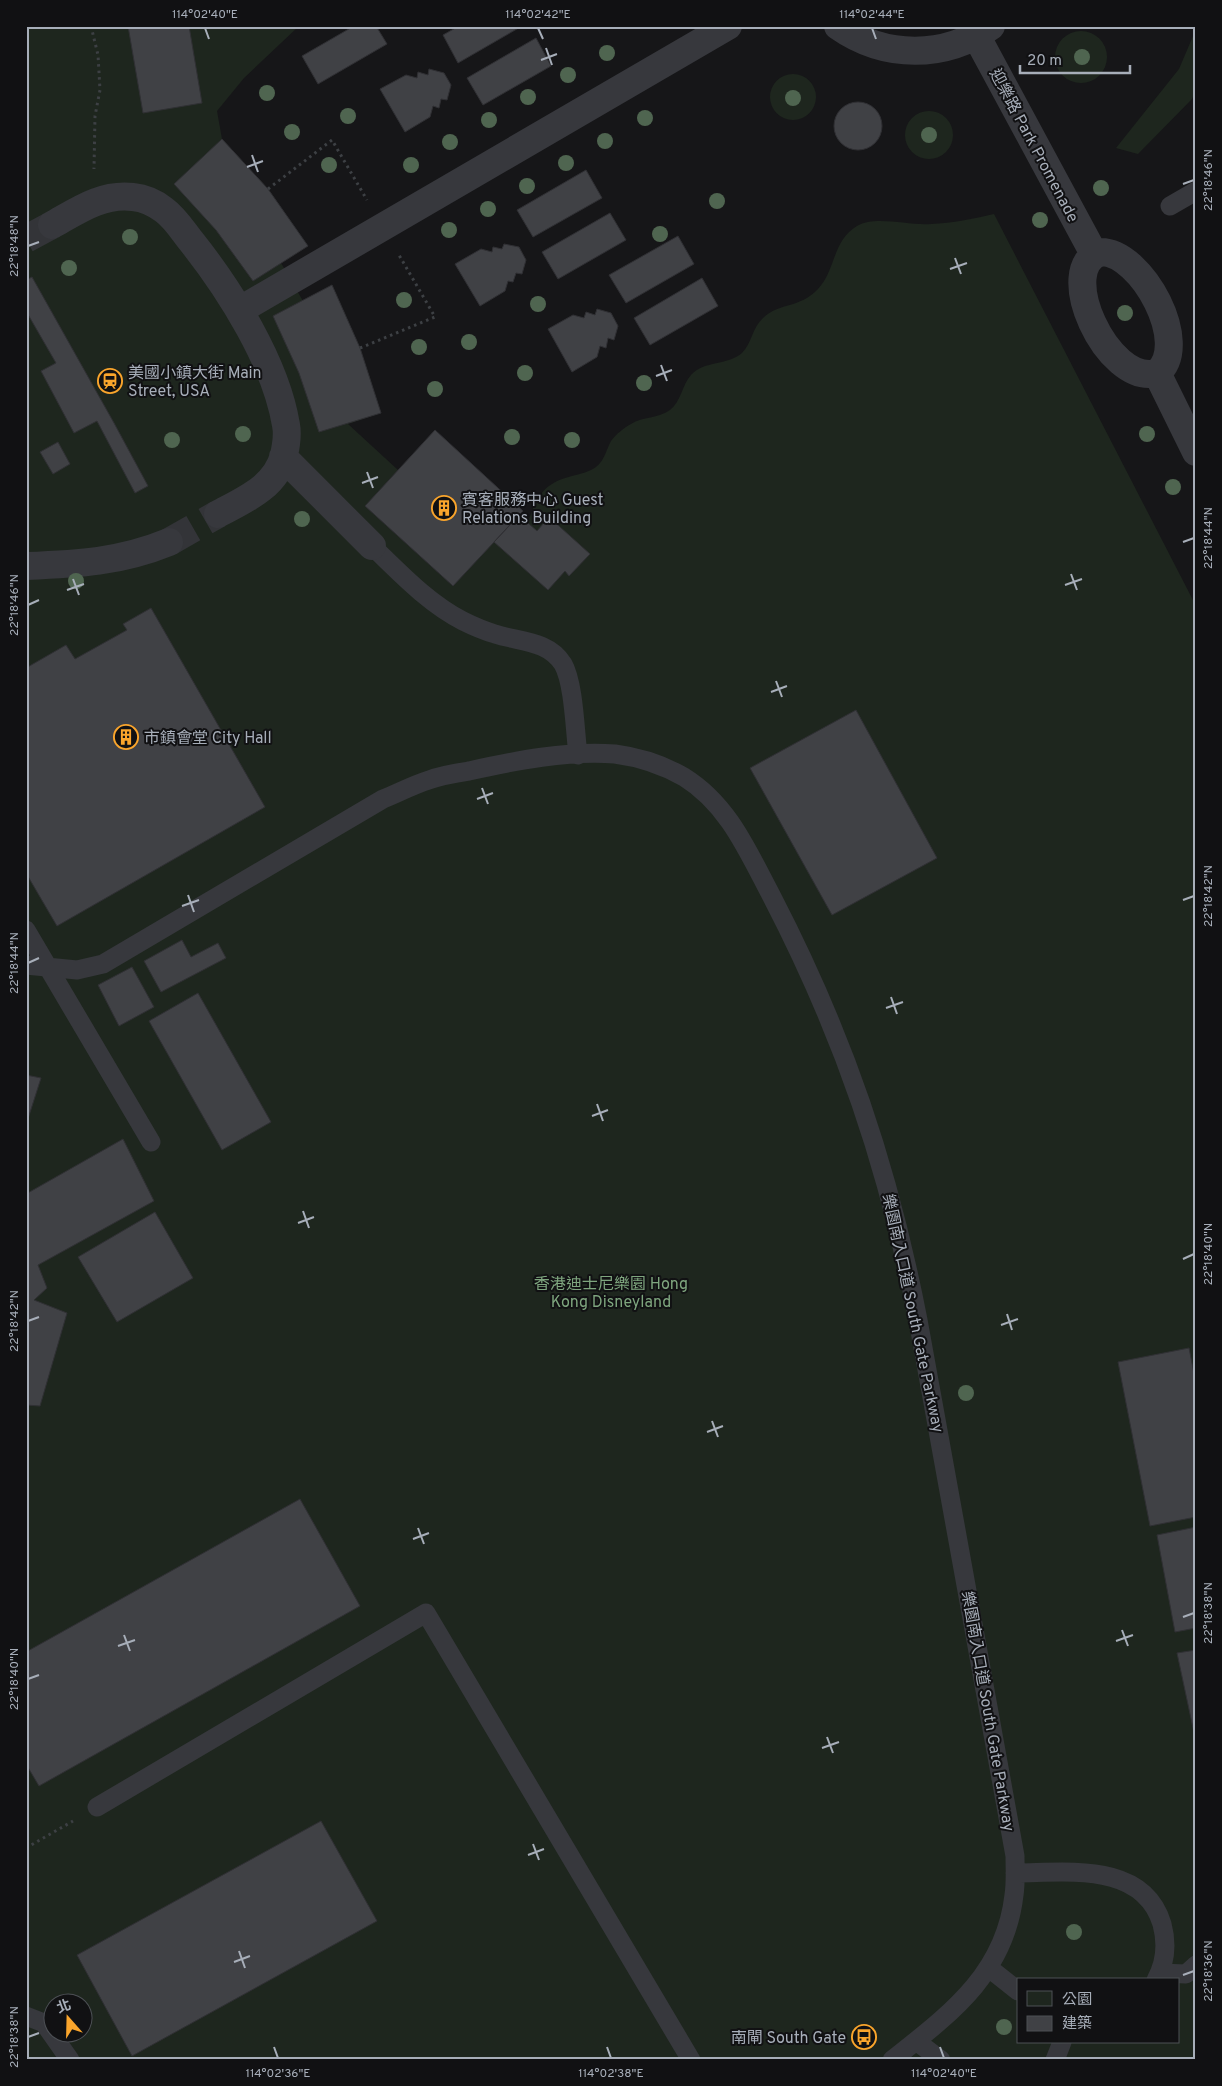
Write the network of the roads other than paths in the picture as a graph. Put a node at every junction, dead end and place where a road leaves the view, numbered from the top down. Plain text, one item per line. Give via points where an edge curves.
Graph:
1 (728, 26) edge
2 (838, 26) edge
3 (984, 31) edge
4 (1196, 192) edge
5 (1170, 206) dead end
6 (52, 225) tunnel mouth
7 (1094, 254) junction
8 (240, 310) junction
9 (1157, 373) junction
10 (1196, 452) edge
11 (283, 457) junction
12 (218, 514) tunnel mouth
13 (169, 542) tunnel mouth
14 (372, 546) joint
15 (26, 566) edge
16 (578, 755) junction
17 (26, 930) edge
18 (26, 964) edge
19 (49, 968) junction
20 (152, 1142) dead end
21 (97, 1807) road end
22 (1015, 1873) junction
23 (1196, 1966) edge
24 (989, 1968) junction
25 (1158, 1976) edge
26 (1017, 1990) edge
27 (26, 2016) edge
28 (916, 2041) junction
29 (1061, 2044) edge
30 (70, 2060) edge
31 (691, 2060) edge
32 (892, 2060) edge
33 (941, 2060) edge
34 (1055, 2060) edge

1 - 8 street
2 - 3 street, 迎樂路 Park Promenade via 865,42 892,50 950,47
3 - 7 street, 迎樂路 Park Promenade
4 - 5 lane
6 - 8 street via 94,202 113,197 133,197 150,202 165,210 211,265
7 - 9 street via 1108,252 1128,263 1156,298 1168,340 1166,362
7 - 9 street via 1084,265 1083,287 1095,330 1123,363 1142,374
8 - 11 street via 278,395 286,425
9 - 10 street
11 - 12 street via 277,470 257,492
11 - 14 street
13 - 15 street via 118,559
14 - 16 lane via 433,602 463,620 495,634 543,646 555,654 569,678
16 - 19 lane, 樂園南入口道 South Gate Parkway via 503,763 431,779 383,800 103,964 77,970
16 - 22 lane, 樂園南入口道 South Gate Parkway via 615,754 650,761 684,777 712,799 735,827 801,954 833,1024 860,1096 903,1244 984,1677
17 - 19 lane
18 - 19 lane, 樂園南入口道 South Gate Parkway
19 - 20 lane
21 - 31 lane via 426,1613
22 - 24 lane, 樂園南入口道 South Gate Parkway via 1010,1919
22 - 25 lane via 1099,1873 1135,1887 1149,1900 1165,1935 1165,1954
23 - 25 lane via 1186,1974
24 - 26 lane
24 - 28 lane, 樂園南入口道 South Gate Parkway via 974,1990
27 - 30 lane via 44,2024
28 - 32 lane, 樂園南入口道 South Gate Parkway
28 - 33 lane
29 - 34 lane

